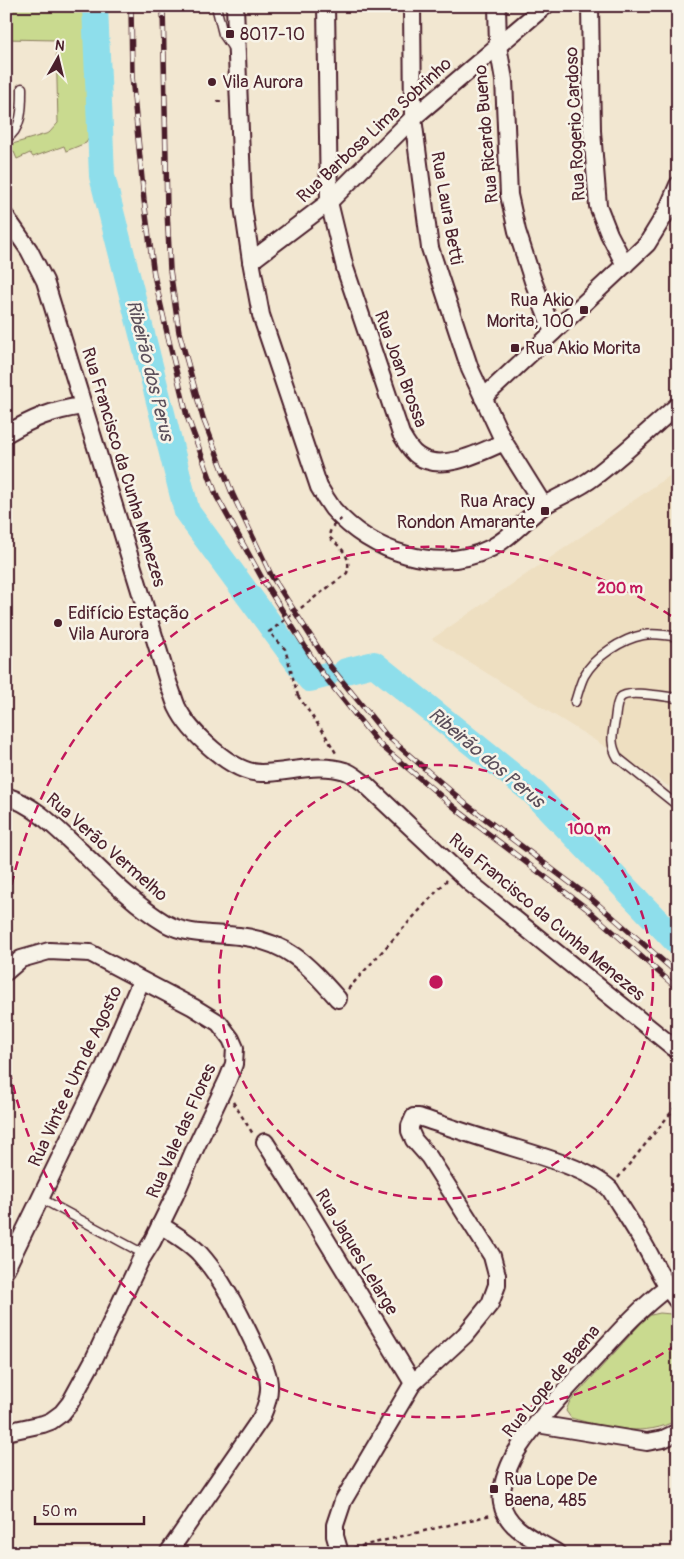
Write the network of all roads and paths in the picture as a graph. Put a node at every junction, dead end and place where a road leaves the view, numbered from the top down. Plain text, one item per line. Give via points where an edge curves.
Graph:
1 (216, 6) edge
2 (235, 6) edge
3 (326, 6) edge
4 (412, 6) edge
5 (497, 6) edge
6 (545, 6) edge
7 (590, 6) edge
8 (498, 46) junction
9 (236, 52) junction
10 (22, 88) dead end
11 (413, 118) junction
12 (6, 139) edge
13 (678, 185) edge
14 (329, 202) junction
15 (6, 218) edge
16 (251, 261) junction
17 (625, 265) junction
18 (553, 332) junction
19 (483, 398) junction
20 (678, 404) edge
21 (82, 406) junction
22 (6, 434) edge
23 (504, 442) junction
24 (544, 506) junction
25 (343, 518) junction
26 (678, 637) edge
27 (678, 698) edge
28 (575, 702) dead end
29 (346, 772) junction
30 (6, 796) edge
31 (678, 806) edge
32 (456, 870) junction
33 (6, 972) edge
34 (142, 981) junction
35 (338, 999) joint
36 (678, 1051) edge
37 (224, 1089) junction
38 (678, 1104) edge
39 (264, 1142) joint
40 (610, 1189) junction
41 (40, 1198) junction
42 (160, 1225) junction
43 (144, 1254) junction
44 (6, 1269) edge
45 (666, 1288) junction
46 (678, 1302) edge
47 (413, 1383) junction
48 (537, 1424) junction
49 (6, 1432) edge
50 (678, 1432) edge
51 (505, 1512) junction
52 (339, 1551) edge
53 (168, 1553) edge
54 (246, 1553) edge
55 (557, 1553) edge

1 - 9 lane via 223,34
2 - 9 street
3 - 14 street, Rua Joan Brossa
4 - 11 street, Rua Laura Betti
5 - 8 street, Rua Ricardo Bueno
6 - 8 street, Rua Barbosa Lima Sobrinho
7 - 17 street, Rua Rogerio Cardoso via 592,131 598,206
8 - 11 street, Rua Barbosa Lima Sobrinho
8 - 18 street, Rua Ricardo Bueno via 504,80 509,195 533,281
9 - 16 street via 244,206
10 - 12 lane via 19,121
11 - 14 street, Rua Barbosa Lima Sobrinho
11 - 19 street, Rua Laura Betti via 430,248
13 - 17 street via 647,244
14 - 16 street, Rua Barbosa Lima Sobrinho
14 - 23 street, Rua Joan Brossa via 340,251 400,434 418,456 433,462 469,458
15 - 21 street, Rua Francisco da Cunha Menezes via 29,250 45,281
16 - 25 street via 261,315 318,487
17 - 18 street
18 - 19 street
19 - 23 street, Rua Laura Betti
20 - 24 street via 594,478
21 - 22 street via 55,410
21 - 29 street, Rua Francisco da Cunha Menezes via 177,708 193,730 236,768 259,774 332,768
23 - 24 street
24 - 25 street via 493,547 474,555 442,560 417,558 383,546
25 - 29 path, bridge via 330,530 329,537 348,557 347,574 269,632 284,649 298,696
26 - 28 lane via 643,635 614,646 584,675
27 - 31 lane via 634,693 621,696 617,704 612,748 618,758
29 - 32 street, Rua Francisco da Cunha Menezes via 371,789
30 - 35 street, Rua Verão Vermelho via 21,801 44,817 138,904 166,923 202,934 240,936 276,944 294,954
32 - 35 path
32 - 36 street, Rua Francisco da Cunha Menezes
33 - 34 street, Rua Vale das Flores via 21,958 49,951 90,953
34 - 37 street, Rua Vale das Flores via 219,1023 234,1048 234,1064
34 - 41 street, Rua Vinte e Um de Agosto
37 - 39 path via 260,1144
37 - 42 street, Rua Vale das Flores
38 - 40 path
39 - 47 street, Rua Jaques Lelarge
40 - 45 street
40 - 47 street via 579,1171 414,1117 410,1126 414,1140 429,1157 492,1256 497,1285 490,1304 466,1334
41 - 43 lane
41 - 44 street, Rua Vinte e Um de Agosto
42 - 43 street, Rua Vale das Flores
42 - 53 street via 194,1248 220,1280 239,1311 263,1364 269,1389 261,1418
43 - 49 street, Rua Vale das Flores via 70,1403 51,1421
45 - 46 street
45 - 48 street, Rua Lope de Baena via 638,1311
47 - 52 street via 338,1511 334,1525
48 - 50 street via 647,1442
48 - 51 street, Rua Lope de Baena via 511,1463 502,1496
51 - 52 path
51 - 55 street via 512,1523
52 - 54 path

